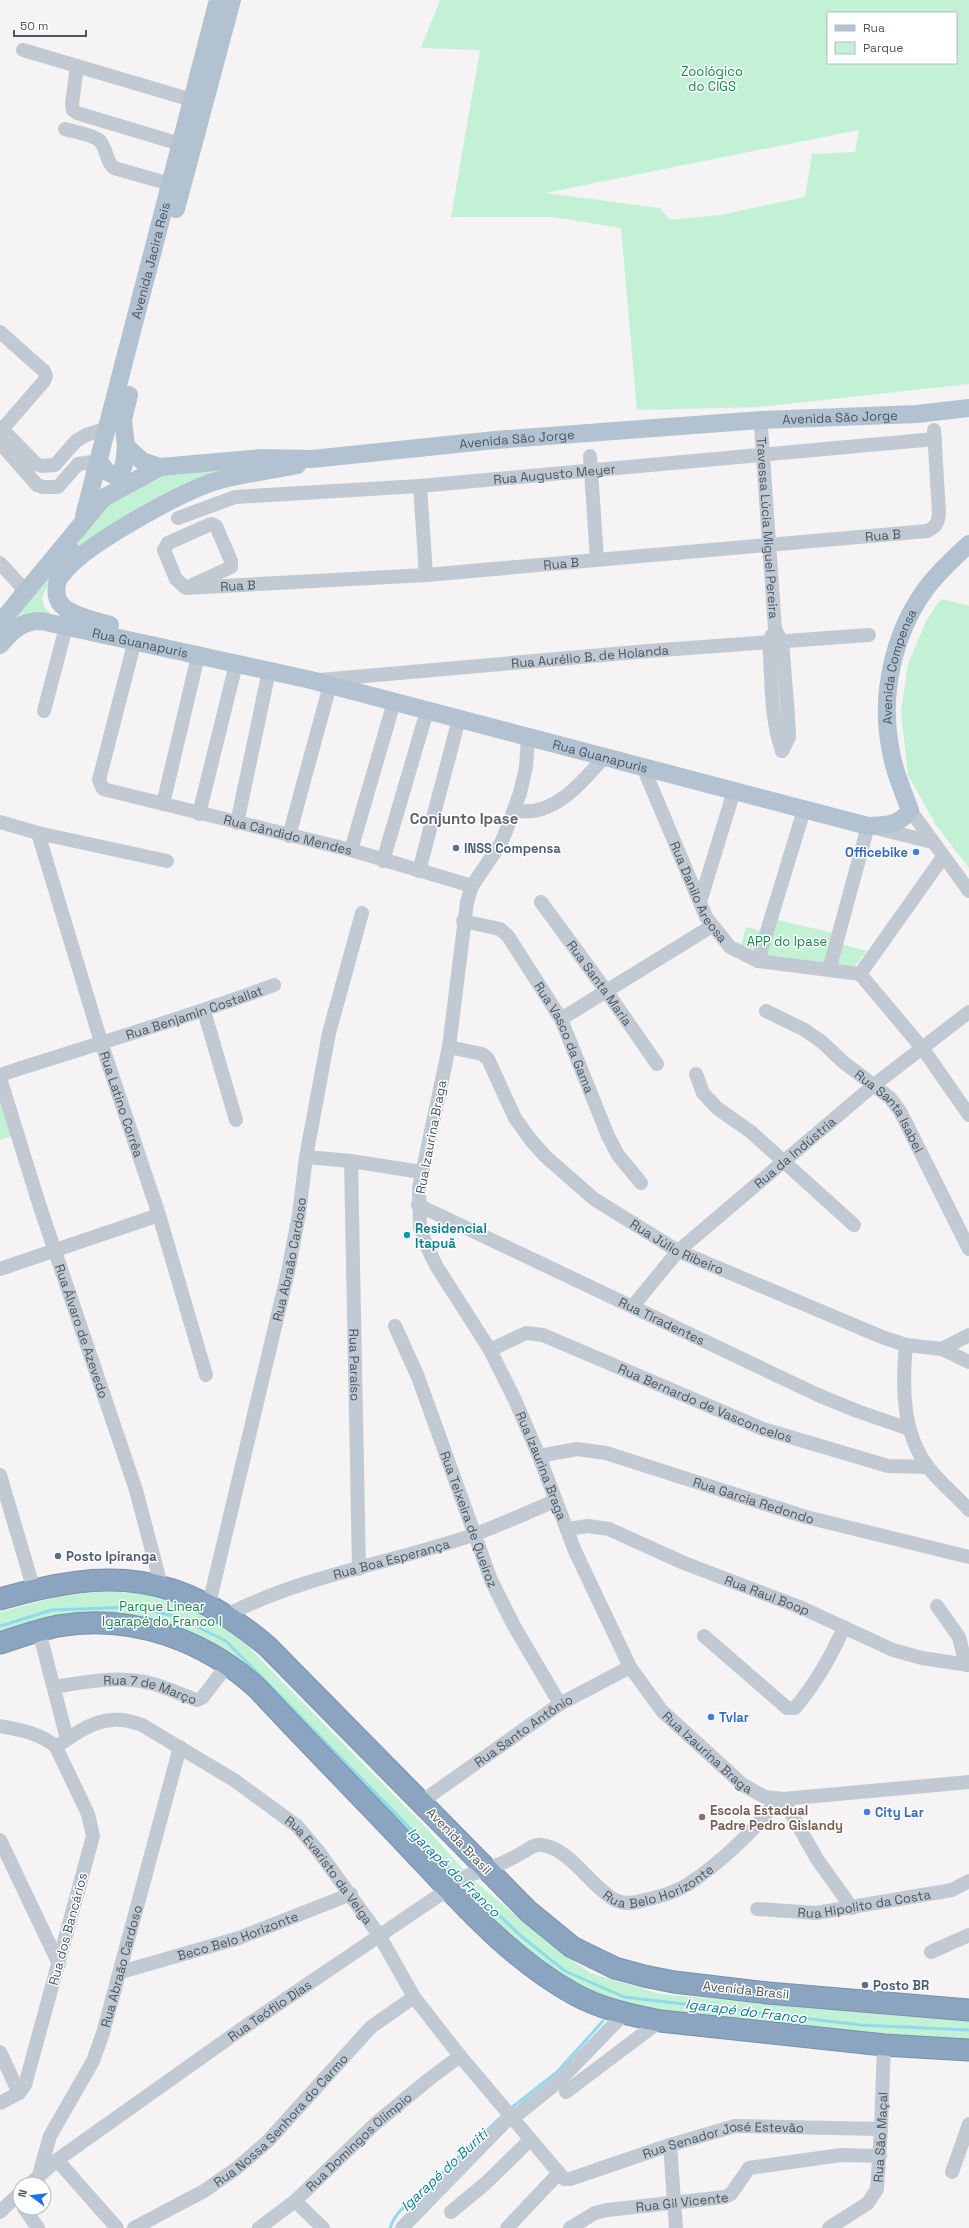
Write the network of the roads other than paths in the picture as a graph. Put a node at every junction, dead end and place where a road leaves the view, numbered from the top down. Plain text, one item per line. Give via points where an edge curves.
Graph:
1 (218, 0) edge
2 (232, 0) edge
3 (23, 50) dead end
4 (78, 66) junction
5 (192, 100) junction
6 (65, 129) dead end
7 (180, 144) junction
8 (170, 184) junction
9 (0, 332) edge
10 (969, 408) edge
11 (969, 414) edge
12 (722, 423) junction
13 (761, 427) junction
14 (108, 428) junction
15 (1, 429) edge
16 (0, 443) edge
17 (126, 446) junction
18 (763, 456) junction
19 (341, 457) junction
20 (99, 461) junction
21 (590, 463) junction
22 (56, 465) junction
23 (160, 467) junction
24 (420, 486) junction
25 (52, 488) junction
26 (178, 518) dead end
27 (82, 520) junction
28 (934, 528) joint
29 (969, 544) edge
30 (769, 546) junction
31 (597, 559) junction
32 (0, 563) edge
33 (426, 575) junction
34 (55, 586) junction
35 (186, 588) junction
36 (22, 598) junction
37 (6, 627) edge
38 (66, 627) junction
39 (869, 635) dead end
40 (135, 640) junction
41 (776, 642) junction
42 (0, 645) edge
43 (198, 656) junction
44 (236, 664) junction
45 (269, 671) junction
46 (311, 680) junction
47 (330, 685) junction
48 (394, 702) junction
49 (44, 711) dead end
50 (426, 711) junction
51 (459, 719) junction
52 (528, 737) junction
53 (604, 757) junction
54 (643, 767) junction
55 (734, 791) junction
56 (163, 804) junction
57 (514, 810) junction
58 (804, 810) junction
59 (910, 810) junction
60 (199, 814) junction
61 (0, 822) edge
62 (237, 823) junction
63 (868, 826) junction
64 (38, 833) junction
65 (289, 836) junction
66 (932, 842) junction
67 (351, 850) junction
68 (943, 857) junction
69 (167, 861) dead end
70 (384, 861) junction
71 (419, 871) junction
72 (472, 886) junction
73 (969, 891) edge
74 (541, 902) dead end
75 (700, 902) junction
76 (362, 914) dead end
77 (463, 921) junction
78 (712, 926) junction
79 (758, 961) junction
80 (829, 970) junction
81 (860, 974) junction
82 (274, 985) dead end
83 (608, 992) junction
84 (204, 1011) junction
85 (766, 1011) dead end
86 (969, 1012) edge
87 (561, 1019) junction
88 (101, 1042) junction
89 (449, 1047) junction
90 (923, 1049) junction
91 (657, 1064) dead end
92 (696, 1074) dead end
93 (0, 1077) edge
94 (874, 1085) junction
95 (969, 1115) edge
96 (236, 1120) dead end
97 (306, 1157) junction
98 (351, 1161) junction
99 (785, 1161) junction
100 (422, 1172) junction
101 (641, 1183) dead end
102 (418, 1206) junction
103 (159, 1215) junction
104 (854, 1225) dead end
105 (55, 1249) junction
106 (969, 1249) edge
107 (678, 1251) junction
108 (0, 1269) edge
109 (633, 1306) junction
110 (395, 1326) dead end
111 (969, 1335) edge
112 (906, 1345) junction
113 (942, 1349) junction
114 (490, 1350) junction
115 (969, 1362) edge
116 (206, 1375) dead end
117 (909, 1429) junction
118 (539, 1456) junction
119 (928, 1467) junction
120 (0, 1475) edge
121 (555, 1501) junction
122 (969, 1510) edge
123 (567, 1529) junction
124 (474, 1535) junction
125 (969, 1557) edge
126 (359, 1569) junction
127 (161, 1585) junction
128 (34, 1590) junction
129 (0, 1599) edge
130 (209, 1604) junction
131 (937, 1606) dead end
132 (227, 1615) junction
133 (844, 1628) junction
134 (39, 1631) junction
135 (704, 1636) dead end
136 (0, 1643) edge
137 (228, 1664) junction
138 (968, 1665) edge
139 (630, 1667) junction
140 (55, 1687) junction
141 (560, 1704) junction
142 (0, 1726) edge
143 (62, 1743) junction
144 (180, 1747) junction
145 (969, 1782) edge
146 (780, 1799) junction
147 (421, 1802) junction
148 (0, 1840) edge
149 (478, 1872) junction
150 (969, 1882) edge
151 (451, 1886) junction
152 (351, 1894) junction
153 (852, 1908) junction
154 (757, 1909) dead end
155 (380, 1935) junction
156 (969, 1935) edge
157 (931, 1952) dead end
158 (59, 1964) junction
159 (121, 1972) junction
160 (414, 1997) junction
161 (969, 2010) edge
162 (624, 2014) junction
163 (660, 2021) junction
164 (884, 2045) junction
165 (969, 2050) edge
166 (0, 2052) edge
167 (460, 2056) junction
168 (566, 2092) dead end
169 (19, 2093) junction
170 (0, 2103) edge
171 (512, 2117) junction
172 (969, 2124) edge
173 (881, 2129) junction
174 (530, 2140) junction
175 (670, 2145) junction
176 (880, 2156) junction
177 (56, 2160) junction
178 (952, 2172) dead end
179 (35, 2176) edge
180 (38, 2176) edge
181 (564, 2176) junction
182 (295, 2201) junction
183 (675, 2204) junction
184 (12, 2205) edge
185 (0, 2212) edge
186 (451, 2212) dead end
187 (30, 2216) edge
188 (38, 2228) edge
189 (117, 2228) edge
190 (134, 2228) edge
191 (259, 2228) edge
192 (324, 2228) edge
193 (402, 2228) edge
194 (507, 2228) edge
195 (570, 2228) edge
196 (676, 2228) edge
197 (829, 2228) edge

1 - 5 main road, Avenida Jacira Reis
2 - 17 main road, Avenida Jacira Reis via 126,408 123,432
3 - 4 street
4 - 5 street
4 - 7 street via 73,110
5 - 7 main road, Avenida Jacira Reis
6 - 8 street via 98,139 110,165 114,168
7 - 8 main road, Avenida Jacira Reis
8 - 14 main road, Avenida Jacira Reis
9 - 15 street via 44,371 46,376
10 - 12 main road, Avenida São Jorge via 917,414
11 - 13 main road via 843,425
12 - 13 main road via 745,428
12 - 19 main road, Avenida São Jorge via 487,441
13 - 18 street, Travessa Lúcia Miguel Pereira
14 - 20 main road, Avenida Jacira Reis
14 - 22 street via 76,441
15 - 22 street via 36,464
16 - 25 street via 37,485
17 - 20 main road, Avenida Jacira Reis via 124,465 120,473 114,475 107,472
17 - 23 main road via 139,459
18 - 21 street, Rua Augusto Meyer
18 - 28 street, Rua Augusto Meyer via 934,434 939,513
18 - 30 street, Travessa Lúcia Miguel Pereira
19 - 23 main road, Avenida São Jorge via 261,458
19 - 34 main road via 211,483 175,498 93,547 66,569
20 - 25 street via 78,464 62,484
20 - 27 main road, Avenida Jacira Reis
21 - 24 street, Rua Augusto Meyer
21 - 31 street
22 - 25 street
23 - 27 main road, Avenida São Jorge via 105,497
24 - 26 street, Rua Augusto Meyer via 235,497
24 - 33 street
27 - 34 main road, Avenida São Jorge via 58,573
27 - 36 main road, Avenida São Jorge
28 - 30 street, Rua B via 927,531
29 - 59 main road, Avenida Compensa via 942,570 922,595 912,611 893,661 888,690 889,745 894,768
30 - 31 street, Rua B
30 - 41 street, Travessa Lúcia Miguel Pereira
31 - 33 street, Rua B
32 - 36 street via 21,586
33 - 35 street, Rua B
34 - 45 main road, Rua Guanapuris via 58,601 75,614 237,659
35 - 35 street, Rua B via 176,579 164,550 168,543 212,524 216,526 231,561 230,567
36 - 37 main road, Avenida São Jorge
37 - 38 main road, Rua Guanapuris via 31,621
37 - 42 main road, Avenida São Jorge
38 - 40 main road, Rua Guanapuris
38 - 49 street
39 - 41 street, Rua Aurélio B. de Holanda
40 - 43 main road, Rua Guanapuris
40 - 56 street, Rua Cândido Mendes via 99,780 102,789
41 - 41 street, Travessa Lúcia Miguel Pereira via 775,716 782,751 789,737
41 - 46 street, Rua Aurélio B. de Holanda
43 - 44 main road, Rua Guanapuris
43 - 56 street
44 - 45 main road, Rua Guanapuris
44 - 60 street
45 - 46 main road, Rua Guanapuris
45 - 62 street
46 - 47 main road, Rua Guanapuris
47 - 48 main road, Rua Guanapuris
47 - 65 street
48 - 50 main road, Rua Guanapuris
48 - 67 street
50 - 51 main road, Rua Guanapuris
50 - 70 street
51 - 52 main road, Rua Guanapuris
51 - 71 street
52 - 53 main road, Rua Guanapuris
52 - 57 street, Rua Izaurina Braga via 526,767
53 - 54 main road, Rua Guanapuris
53 - 57 street via 583,783 556,803 529,811
54 - 55 main road, Rua Guanapuris
54 - 75 street, Rua Danilo Areosa
55 - 58 main road, Rua Guanapuris
55 - 75 street
56 - 60 street, Rua Cândido Mendes
57 - 72 street, Rua Izaurina Braga via 501,843
58 - 63 main road, Rua Guanapuris
58 - 79 street
59 - 63 main road via 895,824
59 - 66 street, Avenida Compensa
60 - 62 street, Rua Cândido Mendes
61 - 64 street
62 - 65 street, Rua Cândido Mendes
63 - 66 street, Rua Guanapuris
63 - 80 street
64 - 69 street
64 - 88 street, Rua Latino Corrêa
65 - 67 street, Rua Cândido Mendes
66 - 68 street, Avenida Compensa
67 - 70 street, Rua Cândido Mendes
68 - 73 street, Avenida Compensa
68 - 81 street
70 - 71 street, Rua Cândido Mendes
71 - 72 street, Rua Cândido Mendes
72 - 77 street, Rua Izaurina Braga
74 - 83 street, Rua Santa Maria
75 - 78 street, Rua Danilo Areosa
76 - 97 street, Rua Abraão Cardoso via 329,1033
77 - 87 street, Rua Vasco da Gama via 505,932
77 - 89 street, Rua Izaurina Braga
78 - 79 street, Rua Danilo Areosa via 730,947
78 - 83 street
79 - 80 street, Rua Danilo Areosa
80 - 81 street, Rua Danilo Areosa
81 - 90 street
82 - 84 street, Rua Benjamin Costallat
83 - 87 street
83 - 91 street, Rua Santa Maria
84 - 88 street, Rua Benjamin Costallat
84 - 96 street
85 - 94 street, Rua Santa Isabel via 803,1029 822,1042
86 - 90 street, Rua da Indústria
87 - 101 street, Rua Vasco da Gama via 608,1136 618,1155
88 - 93 street, Rua Benjamin Costallat
88 - 103 street, Rua Latino Corrêa
89 - 100 street, Rua Izaurina Braga
89 - 107 street, Rua Júlio Ribeiro via 482,1054 488,1058 515,1118 545,1156 594,1198
90 - 94 street, Rua da Indústria
90 - 95 street
92 - 99 street via 703,1093 717,1108
93 - 105 street, Rua Álvaro de Azevedo
94 - 99 street, Rua da Indústria
94 - 106 street, Rua Santa Isabel via 890,1098 909,1124
97 - 98 street
97 - 130 street, Rua Abraão Cardoso via 288,1272
98 - 100 street
98 - 126 street, Rua Paraíso
99 - 104 street
99 - 107 street, Rua da Indústria
100 - 102 street, Rua Izaurina Braga
102 - 109 street, Rua Tiradentes
102 - 114 street, Rua Izaurina Braga via 420,1227 427,1247
103 - 105 street
103 - 116 street, Rua Latino Corrêa
105 - 108 street
105 - 127 street, Rua Álvaro de Azevedo via 136,1490
107 - 109 street, Rua da Indústria
107 - 112 street, Rua Júlio Ribeiro
109 - 117 street, Rua Tiradentes via 818,1395
110 - 124 street, Rua Teixeira de Queiroz via 418,1376
111 - 113 street
112 - 113 street, Rua Júlio Ribeiro
112 - 117 street via 903,1376
113 - 115 street, Rua Júlio Ribeiro
114 - 118 street, Rua Izaurina Braga
114 - 119 street, Rua Bernardo de Vasconcelos via 526,1333 543,1334 763,1429 888,1466
117 - 119 street
118 - 121 street, Rua Izaurina Braga
118 - 125 street, Rua Garcia Redondo via 577,1449 606,1452 806,1517
119 - 122 street
120 - 128 street
121 - 123 street, Rua Izaurina Braga
121 - 124 street, Rua Boa Esperança
123 - 133 street, Rua Raul Boop via 588,1526 609,1529 684,1563 802,1608
123 - 139 street, Rua Izaurina Braga via 591,1587
124 - 126 street, Rua Boa Esperança
124 - 141 street, Rua Teixeira de Queiroz via 491,1580 514,1626
126 - 132 street, Rua Boa Esperança via 256,1600
127 - 128 highway, Avenida Brasil via 87,1581
127 - 130 highway, Avenida Brasil
128 - 129 highway, Avenida Brasil
130 - 132 highway, Avenida Brasil
131 - 138 street via 959,1637
132 - 147 highway, Avenida Brasil via 267,1646
133 - 135 street via 829,1660 812,1687 792,1709 787,1708
133 - 138 street, Rua Raul Boop via 893,1650 922,1658
134 - 136 highway
134 - 137 highway via 97,1623 135,1626 190,1643
134 - 140 street, Rua dos Bancários
137 - 140 street, Rua 7 de Março via 202,1698 197,1700 150,1683 124,1679 89,1681
137 - 151 highway via 259,1690
139 - 141 street, Rua Santo Antônio
139 - 146 street, Rua Izaurina Braga via 662,1711 743,1785 754,1792
140 - 143 street, Rua dos Bancários
141 - 147 street, Rua Santo Antônio
142 - 143 street
143 - 144 street, Rua Evaristo da Veiga via 97,1722 121,1719 142,1725
143 - 158 street, Rua dos Bancários via 88,1814 93,1836
144 - 152 street, Rua Evaristo da Veiga via 234,1780 297,1826
144 - 159 street, Rua Abraão Cardoso
145 - 146 street, Rua Izaurina Braga
146 - 149 street, Rua Belo Horizonte via 763,1819 711,1867 687,1885 643,1901 628,1903 614,1900 560,1853 547,1846 533,1846 508,1862
146 - 153 street via 817,1859
147 - 149 highway, Avenida Brasil
148 - 158 street
149 - 151 street, Rua Teófilo Dias
149 - 161 highway, Avenida Brasil via 572,1947 615,1968 674,1982 768,1993
150 - 153 street, Rua Hipolito da Costa via 952,1890
151 - 155 street, Rua Teófilo Dias
151 - 162 highway via 511,1950 545,1976 598,2006
152 - 155 street, Rua Evaristo da Veiga
152 - 159 street, Beco Belo Horizonte via 239,1938
153 - 154 street, Rua Hipolito da Costa via 816,1913
155 - 160 street, Rua Evaristo da Veiga
155 - 177 street, Rua Teófilo Dias
156 - 157 street
158 - 169 street, Rua dos Bancários via 25,2085
159 - 179 street, Rua Abraão Cardoso via 93,2061 50,2136
160 - 167 street, Rua Evaristo da Veiga
160 - 190 street, Rua Nossa Senhora do Carmo via 371,2027 268,2142 237,2168 204,2191
162 - 163 highway
162 - 171 street via 558,2082
163 - 164 highway
163 - 168 street
164 - 165 highway
164 - 173 street, Rua São Maçal
166 - 169 street
167 - 171 street, Rua Evaristo da Veiga
167 - 182 street, Rua Domingos Olímpio via 376,2123
169 - 170 street
171 - 174 street, Rua Evaristo da Veiga
171 - 193 street
172 - 178 street
173 - 175 street, Rua Senador José Estevão via 735,2126
173 - 176 street, Rua São Maçal
174 - 181 street, Rua Evaristo da Veiga
174 - 186 street via 486,2183
175 - 181 street, Rua Senador José Estevão
175 - 183 street
176 - 183 street, Rua Gil Vicente via 841,2155 749,2168 731,2194 725,2197
176 - 197 street, Rua São Maçal via 877,2189 868,2204
177 - 180 street
177 - 189 street
181 - 194 street
182 - 191 street, Rua Domingos Olímpio
182 - 192 street
183 - 195 street, Rua Gil Vicente via 596,2212
183 - 196 street
184 - 185 street
187 - 188 street

